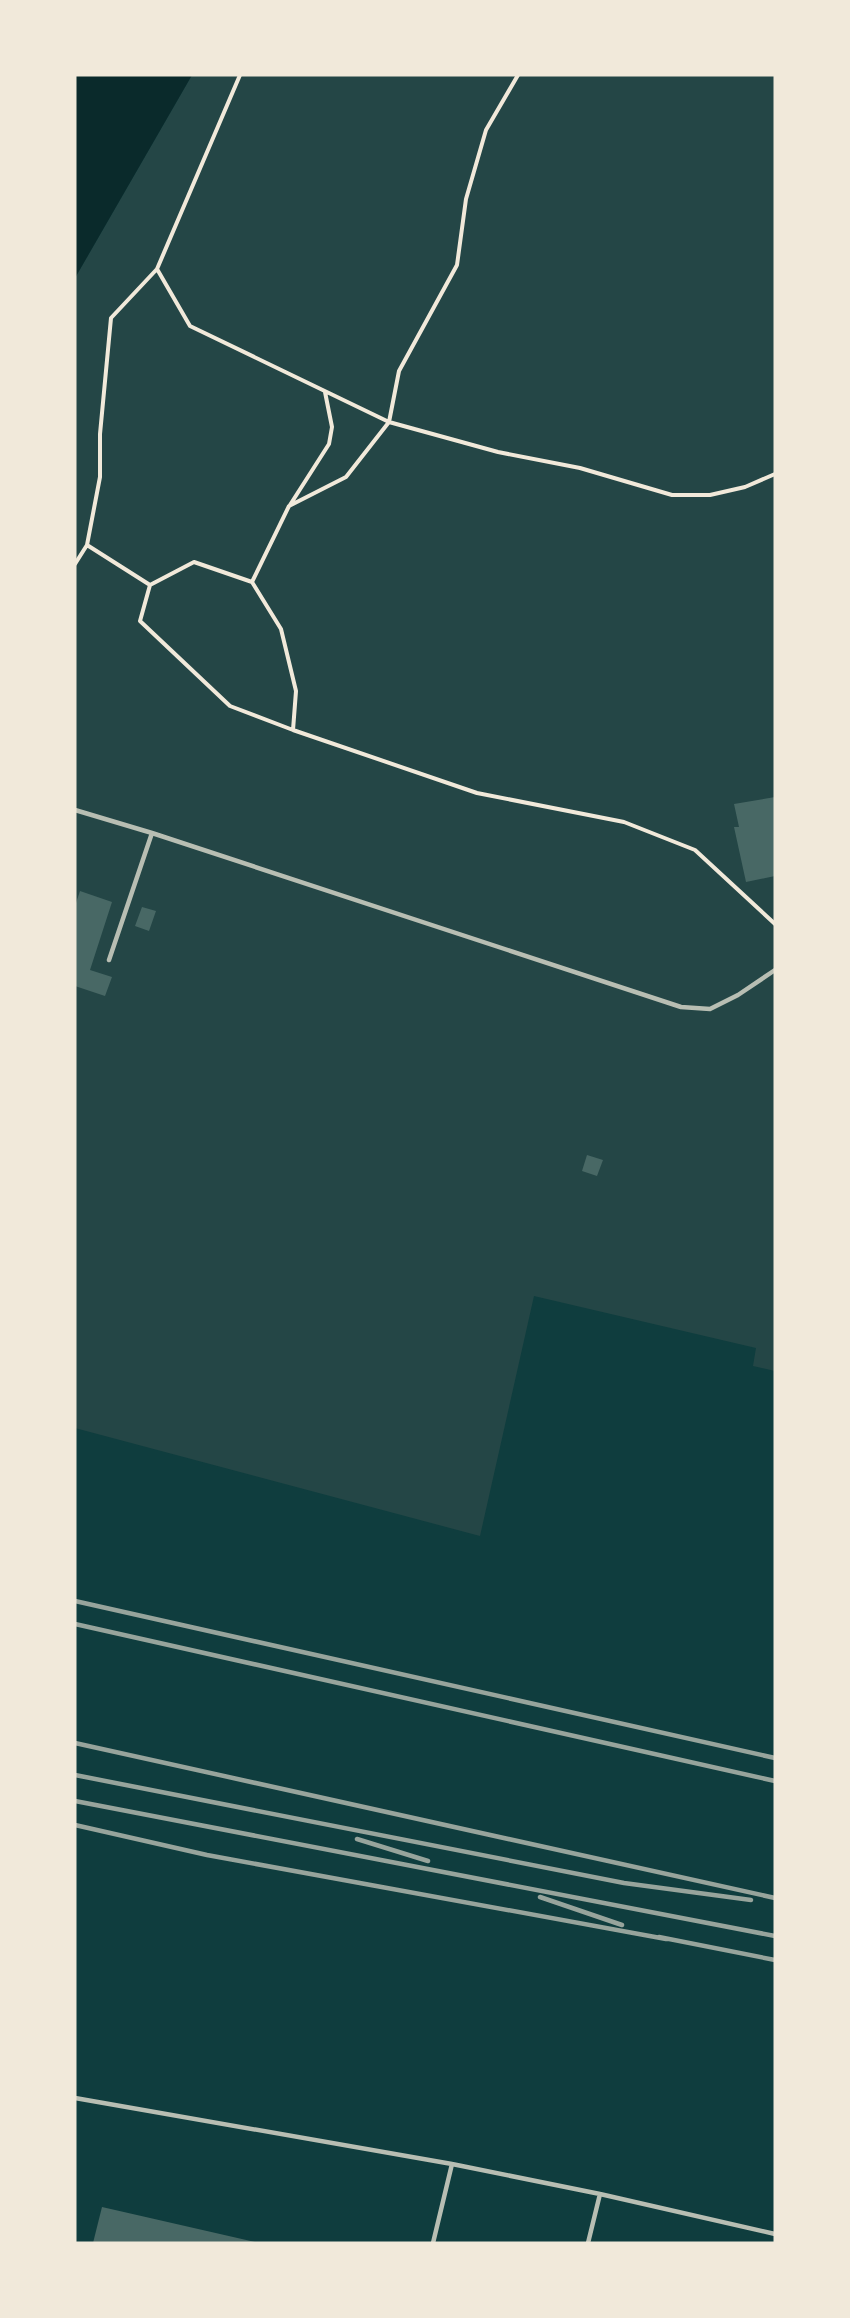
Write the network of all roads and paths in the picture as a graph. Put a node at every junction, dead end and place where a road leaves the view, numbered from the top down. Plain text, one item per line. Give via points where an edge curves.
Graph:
1 (240, 75) edge
2 (518, 75) edge
3 (157, 268) junction
4 (325, 392) junction
5 (389, 422) junction
6 (775, 474) edge
7 (289, 506) junction
8 (87, 545) junction
9 (75, 564) edge
10 (252, 582) junction
11 (150, 585) junction
12 (293, 730) junction
13 (75, 810) edge
14 (152, 833) junction
15 (775, 924) edge
16 (109, 960) dead end
17 (775, 970) edge
18 (75, 2098) edge
19 (452, 2164) junction
20 (600, 2194) junction
21 (775, 2234) edge
22 (433, 2243) edge
23 (588, 2243) edge

1 - 3 path
2 - 5 path via 486,130 466,199 457,265 399,371
3 - 4 path via 190,326
3 - 8 path via 111,318 100,477
4 - 5 path
4 - 7 path via 332,427 329,444
5 - 6 path via 498,452 580,468 672,495 710,495 745,487
5 - 7 path via 346,477
7 - 10 path
8 - 9 path
8 - 11 path
10 - 11 path via 194,562
10 - 12 path via 282,629 296,691
11 - 12 path via 140,621 230,706
12 - 15 path via 477,793 624,822 694,850
13 - 14 lane
14 - 16 lane
14 - 17 lane via 681,1007 710,1009
18 - 19 lane
19 - 20 lane
19 - 22 lane
20 - 21 lane
20 - 23 lane

